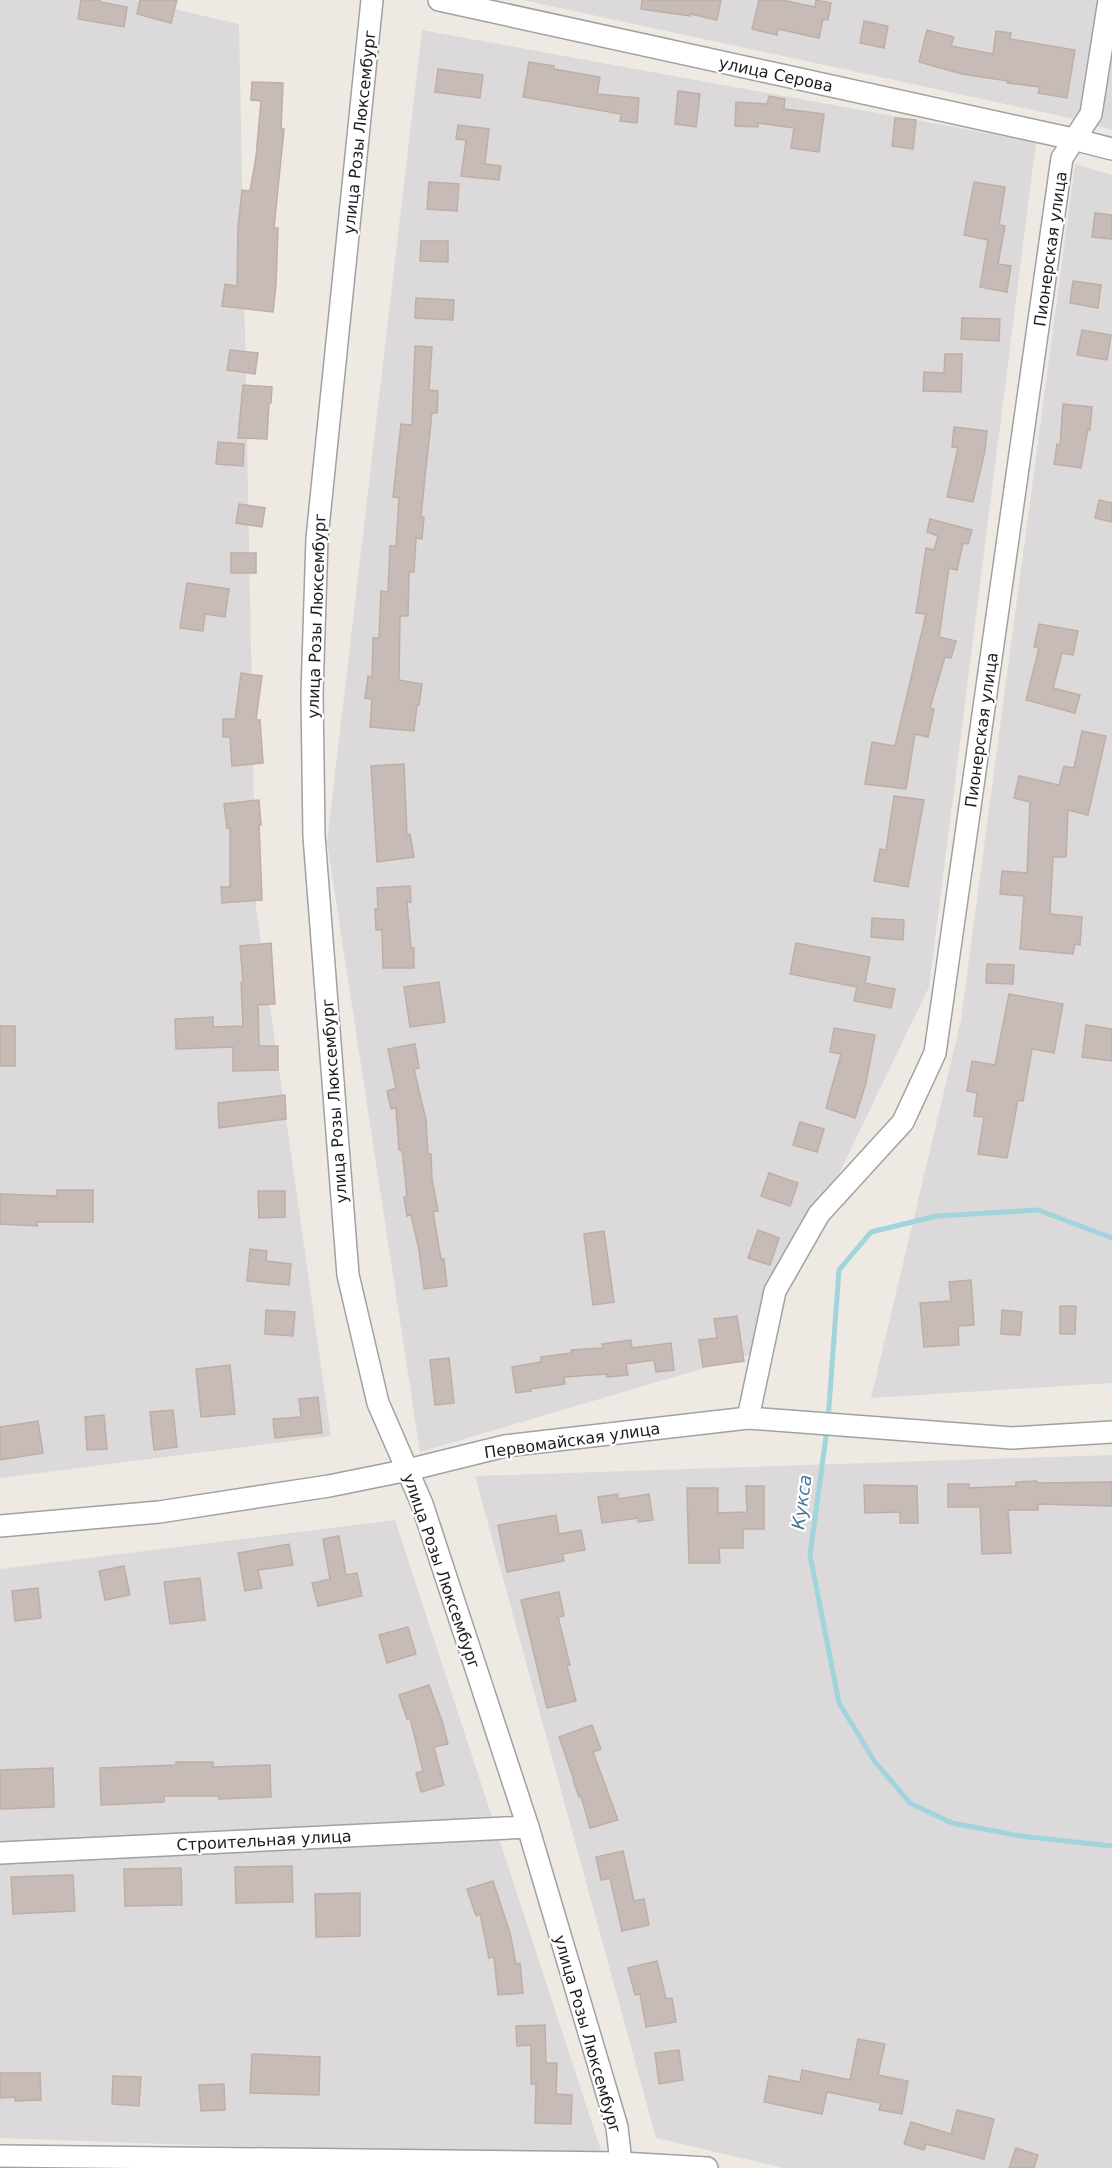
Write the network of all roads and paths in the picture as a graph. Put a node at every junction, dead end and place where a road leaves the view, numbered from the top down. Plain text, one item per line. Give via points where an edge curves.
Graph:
1 (372, 0) edge
2 (439, 0) edge
3 (1109, 0) edge
4 (1073, 139) junction
5 (1112, 149) edge
6 (748, 1418) junction
7 (1112, 1432) edge
8 (408, 1470) junction
9 (0, 1526) edge
10 (528, 1827) junction
11 (0, 1853) edge
12 (0, 2156) edge
13 (621, 2163) junction
14 (707, 2168) edge

1 - 8 street, улица Розы Люксембург via 317,538 312,694 314,836 348,1275 378,1403
2 - 4 street, улица Серова
3 - 4 street, Пионерская улица via 1091,114
4 - 5 street, улица Серова
4 - 6 street, Пионерская улица via 1062,158 935,1053 903,1122 819,1214 775,1291
6 - 7 street, Первомайская улица via 1012,1438
6 - 8 street, Первомайская улица via 505,1446
8 - 9 street, Первомайская улица via 159,1512
8 - 10 street, улица Розы Люксембург
10 - 11 street, Строительная улица
10 - 13 street, улица Розы Люксембург via 617,2127
12 - 13 street
13 - 14 street

